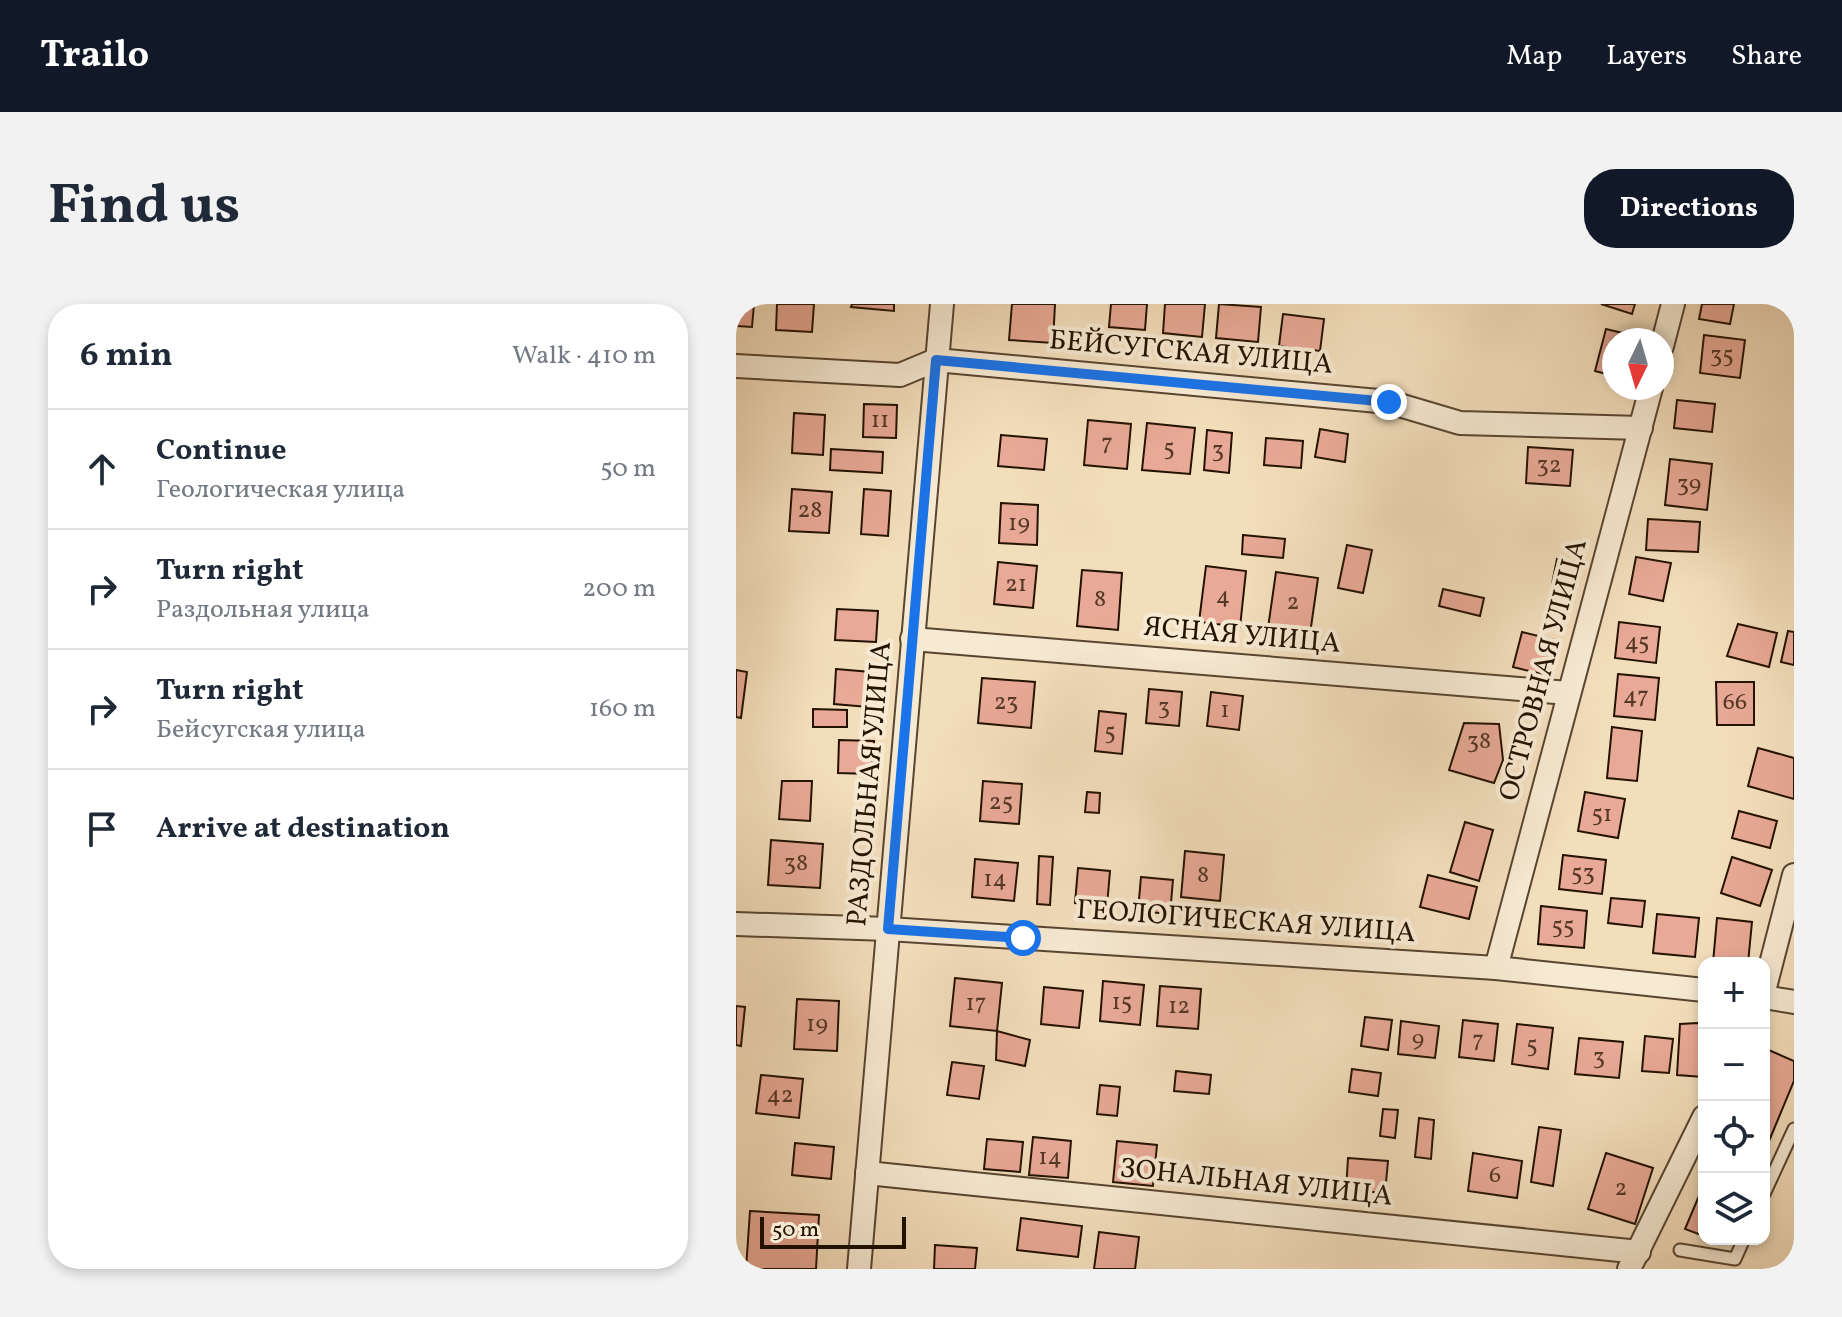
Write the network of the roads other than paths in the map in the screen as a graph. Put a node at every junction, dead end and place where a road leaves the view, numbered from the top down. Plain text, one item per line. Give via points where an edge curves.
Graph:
1 (942, 304) edge
2 (1673, 304) edge
3 (1667, 328) edge
4 (936, 360) junction
5 (736, 366) edge
6 (1648, 400) edge
7 (1641, 428) junction
8 (912, 639) junction
9 (1568, 693) junction
10 (1794, 875) edge
11 (736, 924) edge
12 (888, 929) junction
13 (1496, 968) junction
14 (1770, 970) edge
15 (1698, 989) edge
16 (1770, 996) edge
17 (1794, 1002) edge
18 (1698, 1129) edge
19 (1794, 1129) edge
20 (867, 1173) junction
21 (1770, 1181) edge
22 (1741, 1245) edge
23 (1680, 1250) dead end
24 (1634, 1261) edge
25 (859, 1269) edge

1 - 4 street, РАЗДОЛЬНАЯ УЛИЦА
2 - 3 street
4 - 5 street, БЕЙСУГСКАЯ УЛИЦА via 900,375
4 - 7 street, БЕЙСУГСКАЯ УЛИЦА via 1389,402 1460,423
4 - 8 street, РАЗДОЛЬНАЯ УЛИЦА
6 - 7 street, ОСТРОВНАЯ УЛИЦА
7 - 9 street, ОСТРОВНАЯ УЛИЦА
8 - 9 street, ЯСНАЯ УЛИЦА
8 - 12 street, РАЗДОЛЬНАЯ УЛИЦА
9 - 13 street, ОСТРОВНАЯ УЛИЦА
10 - 14 street
11 - 12 street, ГЕОЛОГИЧЕСКАЯ УЛИЦА
12 - 13 street, ГЕОЛОГИЧЕСКАЯ УЛИЦА
12 - 20 street, РАЗДОЛЬНАЯ УЛИЦА
13 - 15 street, ГЕОЛОГИЧЕСКАЯ УЛИЦА
16 - 17 street
18 - 24 street
19 - 21 lane
20 - 24 street, ЗОНАЛЬНАЯ УЛИЦА
20 - 25 street, РАЗДОЛЬНАЯ УЛИЦА
22 - 23 lane via 1735,1259

